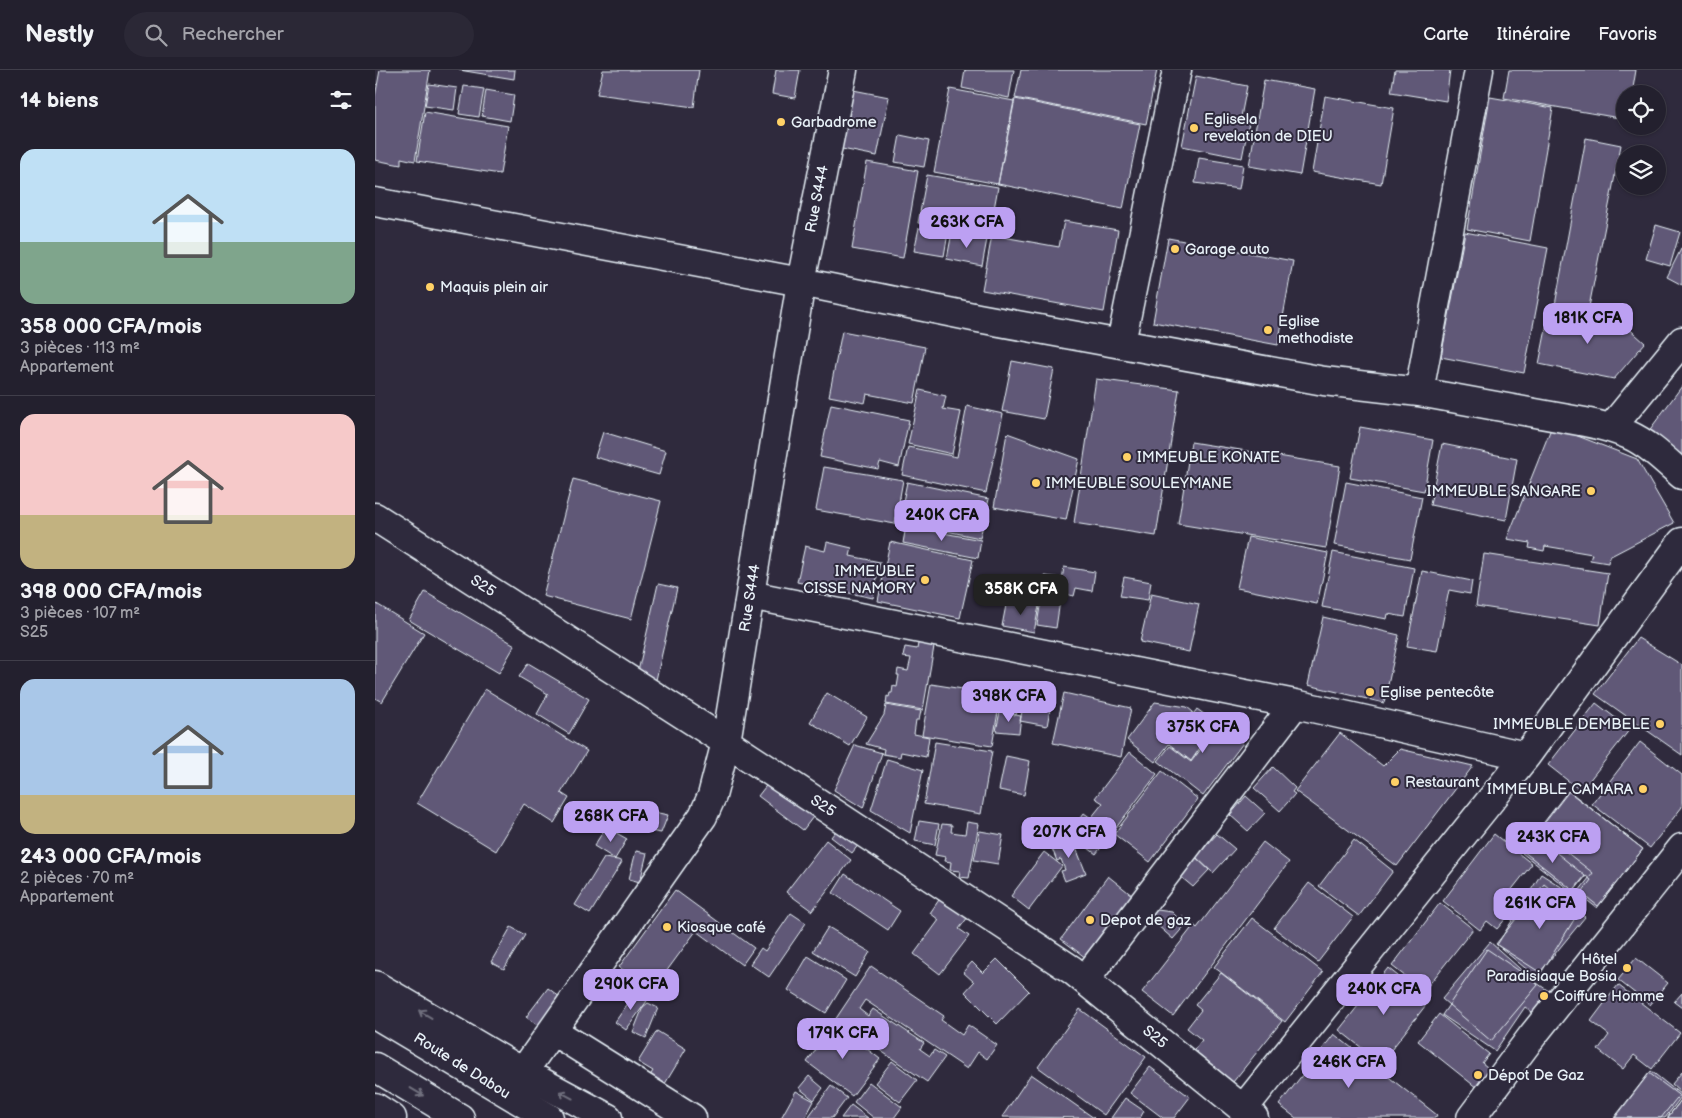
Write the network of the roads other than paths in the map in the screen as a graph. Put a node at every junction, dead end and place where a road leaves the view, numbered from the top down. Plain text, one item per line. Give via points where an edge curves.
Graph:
1 (843, 70) edge
2 (1177, 70) edge
3 (1479, 70) edge
4 (375, 202) edge
5 (801, 282) junction
6 (1682, 341) edge
7 (1121, 343) junction
8 (1419, 392) junction
9 (1611, 428) junction
10 (1682, 475) edge
11 (375, 517) edge
12 (1682, 542) edge
13 (751, 595) junction
14 (1295, 704) junction
15 (726, 742) junction
16 (1526, 756) junction
17 (1682, 848) edge
18 (1085, 980) junction
19 (375, 984) edge
20 (375, 1014) edge
21 (553, 1031) junction
22 (375, 1068) edge
23 (523, 1072) junction
24 (375, 1108) edge
25 (1248, 1113) edge
26 (392, 1118) edge
27 (460, 1118) edge
28 (549, 1118) edge
29 (608, 1118) edge
30 (692, 1118) edge
31 (1471, 1118) edge

1 - 5 street, Rue S444
2 - 7 street
3 - 8 street
4 - 5 street
5 - 7 street
5 - 13 street, Rue S444
6 - 9 street
7 - 8 street via 1323,381
8 - 9 street
9 - 10 street via 1631,436 1663,457
11 - 15 street, S25
12 - 16 street
13 - 14 street
13 - 15 street, Rue S444
14 - 16 street
14 - 18 street
15 - 18 street, S25
15 - 21 street, Rue S444 via 712,796 703,816
16 - 25 street
17 - 31 street
18 - 25 street, S25
23 -> 19 street
20 - 28 street, Route de Dabou
21 - 23 street, Rue S444
21 - 30 street
22 -> 27 street
29 -> 23 street
24 - 26 street

